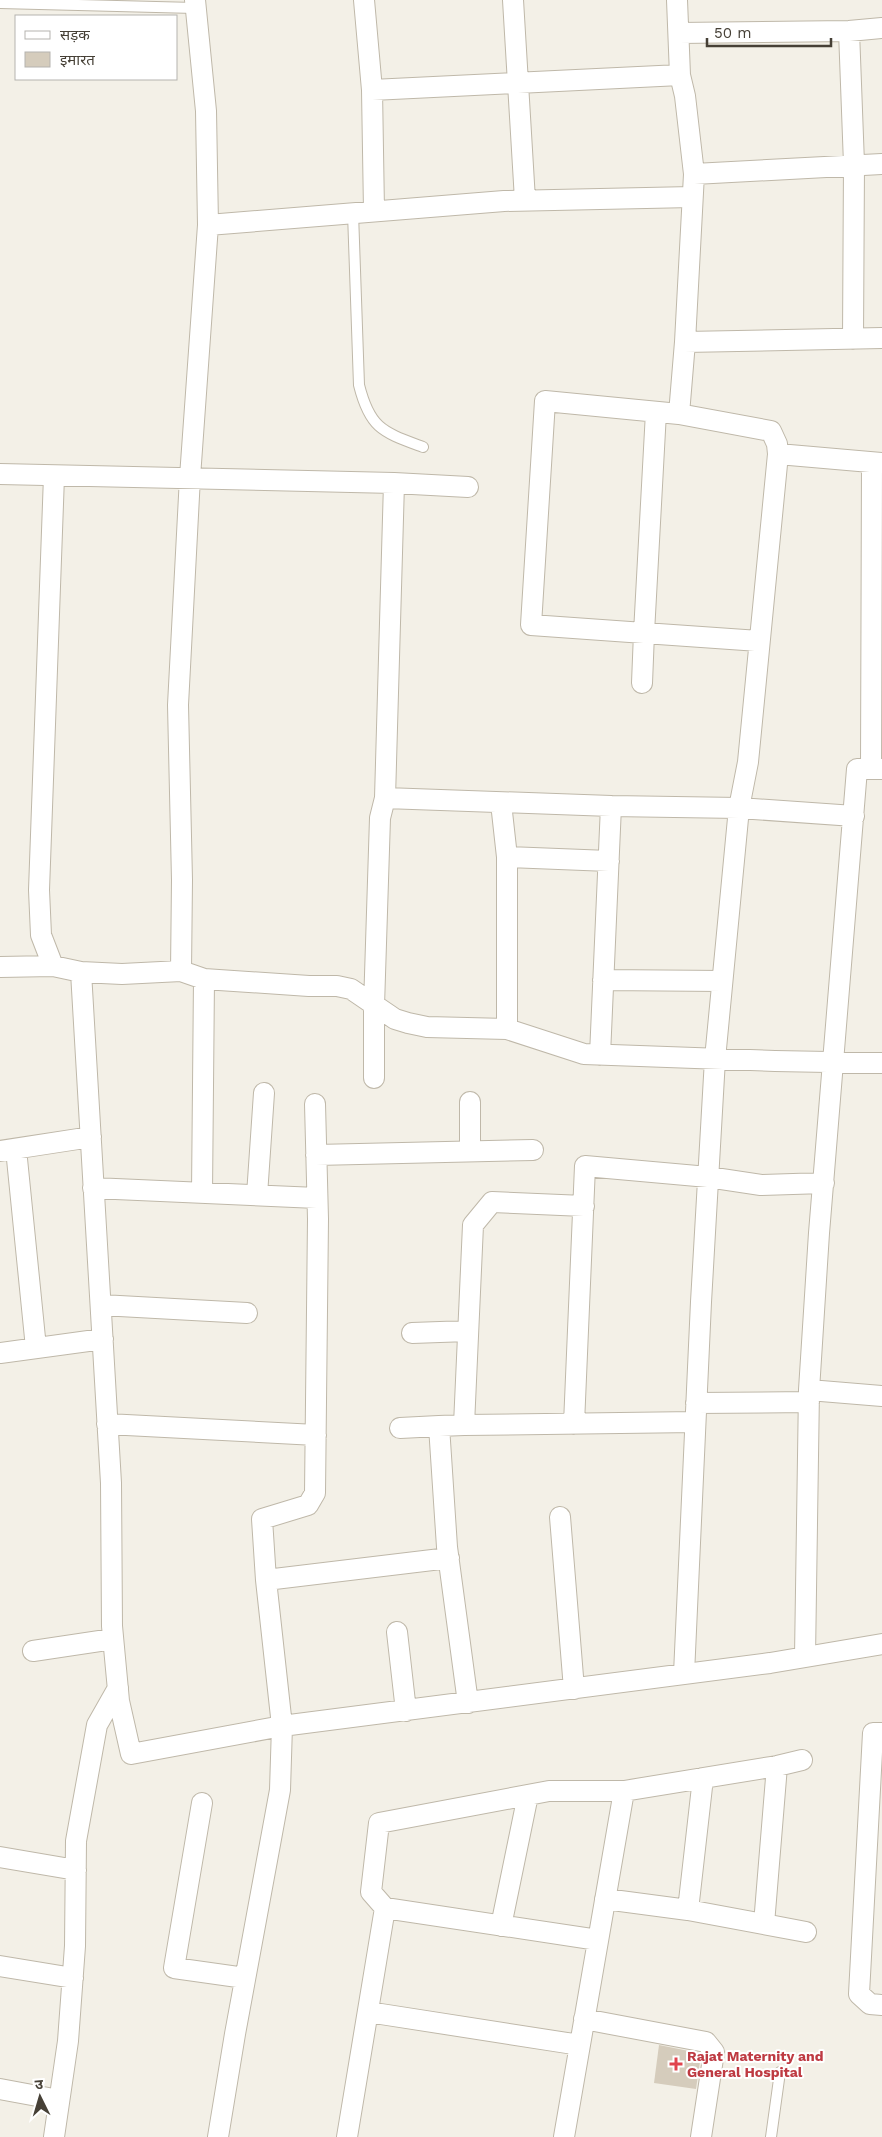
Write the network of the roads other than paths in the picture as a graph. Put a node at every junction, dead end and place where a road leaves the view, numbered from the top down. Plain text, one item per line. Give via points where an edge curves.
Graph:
1 (364, 0) edge
2 (513, 0) edge
3 (677, 0) edge
4 (0, 3) edge
5 (195, 4) edge
6 (882, 28) edge
7 (849, 31) junction
8 (679, 33) junction
9 (680, 75) junction
10 (517, 84) junction
11 (372, 90) junction
12 (854, 164) junction
13 (882, 164) edge
14 (694, 174) junction
15 (692, 197) junction
16 (526, 200) junction
17 (374, 211) junction
18 (353, 213) junction
19 (208, 225) junction
20 (882, 338) edge
21 (853, 339) junction
22 (685, 342) junction
23 (656, 412) junction
24 (679, 414) junction
25 (423, 447) dead end
26 (778, 454) junction
27 (877, 463) edge
28 (0, 474) edge
29 (54, 476) junction
30 (190, 478) junction
31 (394, 483) junction
32 (468, 487) dead end
33 (644, 633) junction
34 (759, 641) junction
35 (642, 683) dead end
36 (877, 769) edge
37 (384, 798) junction
38 (501, 803) junction
39 (611, 806) junction
40 (739, 808) junction
41 (854, 816) junction
42 (508, 858) junction
43 (609, 861) junction
44 (53, 966) junction
45 (0, 967) edge
46 (181, 971) junction
47 (81, 972) junction
48 (204, 979) junction
49 (603, 980) junction
50 (722, 981) junction
51 (374, 1006) junction
52 (507, 1029) junction
53 (600, 1055) junction
54 (715, 1059) junction
55 (835, 1062) junction
56 (882, 1063) edge
57 (374, 1078) dead end
58 (264, 1092) dead end
59 (470, 1102) dead end
60 (315, 1104) dead end
61 (91, 1137) junction
62 (8, 1150) edge
63 (533, 1150) dead end
64 (470, 1151) junction
65 (316, 1155) junction
66 (708, 1177) junction
67 (824, 1183) junction
68 (94, 1188) junction
69 (202, 1193) junction
70 (257, 1195) junction
71 (317, 1198) junction
72 (584, 1206) junction
73 (101, 1305) junction
74 (247, 1313) dead end
75 (468, 1331) junction
76 (412, 1333) dead end
77 (103, 1339) junction
78 (36, 1348) junction
79 (0, 1353) edge
80 (809, 1396) junction
81 (882, 1396) edge
82 (696, 1413) junction
83 (108, 1424) junction
84 (574, 1424) junction
85 (464, 1425) junction
86 (439, 1426) junction
87 (400, 1428) dead end
88 (316, 1435) junction
89 (560, 1516) dead end
90 (449, 1558) junction
91 (266, 1580) junction
92 (397, 1632) dead end
93 (113, 1639) junction
94 (882, 1644) edge
95 (33, 1651) dead end
96 (805, 1657) junction
97 (684, 1674) junction
98 (118, 1688) junction
99 (574, 1689) junction
100 (468, 1703) junction
101 (406, 1710) junction
102 (282, 1726) junction
103 (882, 1733) edge
104 (802, 1760) dead end
105 (777, 1766) junction
106 (703, 1778) junction
107 (624, 1790) junction
108 (528, 1795) junction
109 (202, 1803) dead end
110 (0, 1857) edge
111 (76, 1870) junction
112 (605, 1899) junction
113 (385, 1908) junction
114 (688, 1910) junction
115 (764, 1924) junction
116 (501, 1926) junction
117 (806, 1932) dead end
118 (598, 1940) junction
119 (0, 1966) edge
120 (73, 1978) junction
121 (245, 1978) junction
122 (882, 2005) edge
123 (368, 2012) junction
124 (584, 2019) junction
125 (580, 2046) junction
126 (780, 2072) dead end
127 (0, 2089) edge
128 (59, 2100) junction
129 (54, 2137) edge
130 (218, 2137) edge
131 (347, 2137) edge
132 (564, 2137) edge
133 (701, 2137) edge
134 (771, 2137) edge

1 - 11 street
2 - 10 street
3 - 8 street
4 - 5 lane
5 - 19 street via 206,111
6 - 7 street
7 - 8 street
7 - 12 street
8 - 9 street
9 - 10 street
9 - 14 street
10 - 11 street
10 - 16 street
11 - 17 street
12 - 13 street
12 - 14 street
12 - 21 street
14 - 15 street
15 - 16 street
15 - 22 street
16 - 17 street
17 - 18 street
18 - 19 street
18 - 25 lane via 359,385 364,408 373,421 390,434
19 - 30 street
20 - 21 street
21 - 22 street
22 - 24 street
23 - 24 street
23 - 33 street
23 - 33 street via 545,401 531,626
24 - 26 street via 771,431
26 - 27 street
26 - 34 street
27 - 36 street
28 - 29 street
29 - 30 street
29 - 44 street via 39,890 41,935
30 - 31 street
30 - 46 street via 178,705
31 - 32 street
31 - 37 street
33 - 34 street
33 - 35 street
34 - 40 street via 748,762
36 - 41 street via 857,769
37 - 38 street
37 - 51 street via 380,818
38 - 39 street
38 - 42 street
39 - 40 street
39 - 43 street
40 - 41 street
40 - 50 street
41 - 55 street
42 - 43 street
42 - 52 street
43 - 49 street
44 - 45 street
44 - 47 street
46 - 47 street
46 - 48 street
47 - 61 street
48 - 51 street via 337,986 351,989
48 - 69 street
49 - 50 street
49 - 53 street
50 - 54 street
51 - 52 street via 395,1019 427,1027
51 - 57 street
52 - 53 street via 584,1054
53 - 54 street
54 - 55 street
54 - 66 street
55 - 56 street
55 - 67 street
58 - 70 street
59 - 64 street
60 - 65 street
61 - 62 street
61 - 68 street
62 - 78 street
63 - 64 street
64 - 65 street
65 - 71 street
66 - 67 street via 761,1185
66 - 72 street via 585,1166
66 - 82 street
67 - 80 street
68 - 69 street
68 - 73 street
69 - 70 street
70 - 71 street
71 - 88 street
72 - 75 street via 492,1202 473,1224
72 - 84 street
73 - 74 street
73 - 77 street
75 - 76 street
75 - 85 street
77 - 78 street
77 - 83 street
78 - 79 street
80 - 81 street
80 - 82 street
80 - 96 street
82 - 84 street
82 - 97 street
83 - 88 street
83 - 93 street
84 - 85 street
85 - 86 street
86 - 87 street
86 - 90 street
88 - 91 street via 315,1493 308,1505 262,1519
89 - 99 street
90 - 91 street
90 - 100 street
91 - 102 street
92 - 101 street
93 - 95 street
93 - 98 street
94 - 96 street
96 - 97 street
97 - 99 street
98 - 102 street via 131,1754
98 - 111 street via 97,1725 76,1841
99 - 100 street
100 - 101 street
101 - 102 street
102 - 121 street via 280,1790
103 - 122 street via 873,1733 858,1994 870,2004
104 - 105 street
105 - 106 street
105 - 115 street
106 - 107 street
106 - 114 street
107 - 108 street via 549,1791
107 - 112 street
108 - 113 street via 379,1823 370,1892
108 - 116 street
109 - 121 street via 174,1968
110 - 111 street
111 - 120 street
112 - 114 street
112 - 118 street
113 - 116 street
113 - 123 street
114 - 115 street
115 - 117 street
116 - 118 street
118 - 124 street
119 - 120 street
120 - 128 street
121 - 130 street
123 - 125 street
123 - 131 street
124 - 125 street
124 - 133 street via 706,2042 714,2052
125 - 132 street
126 - 134 lane
127 - 128 street
128 - 129 street

